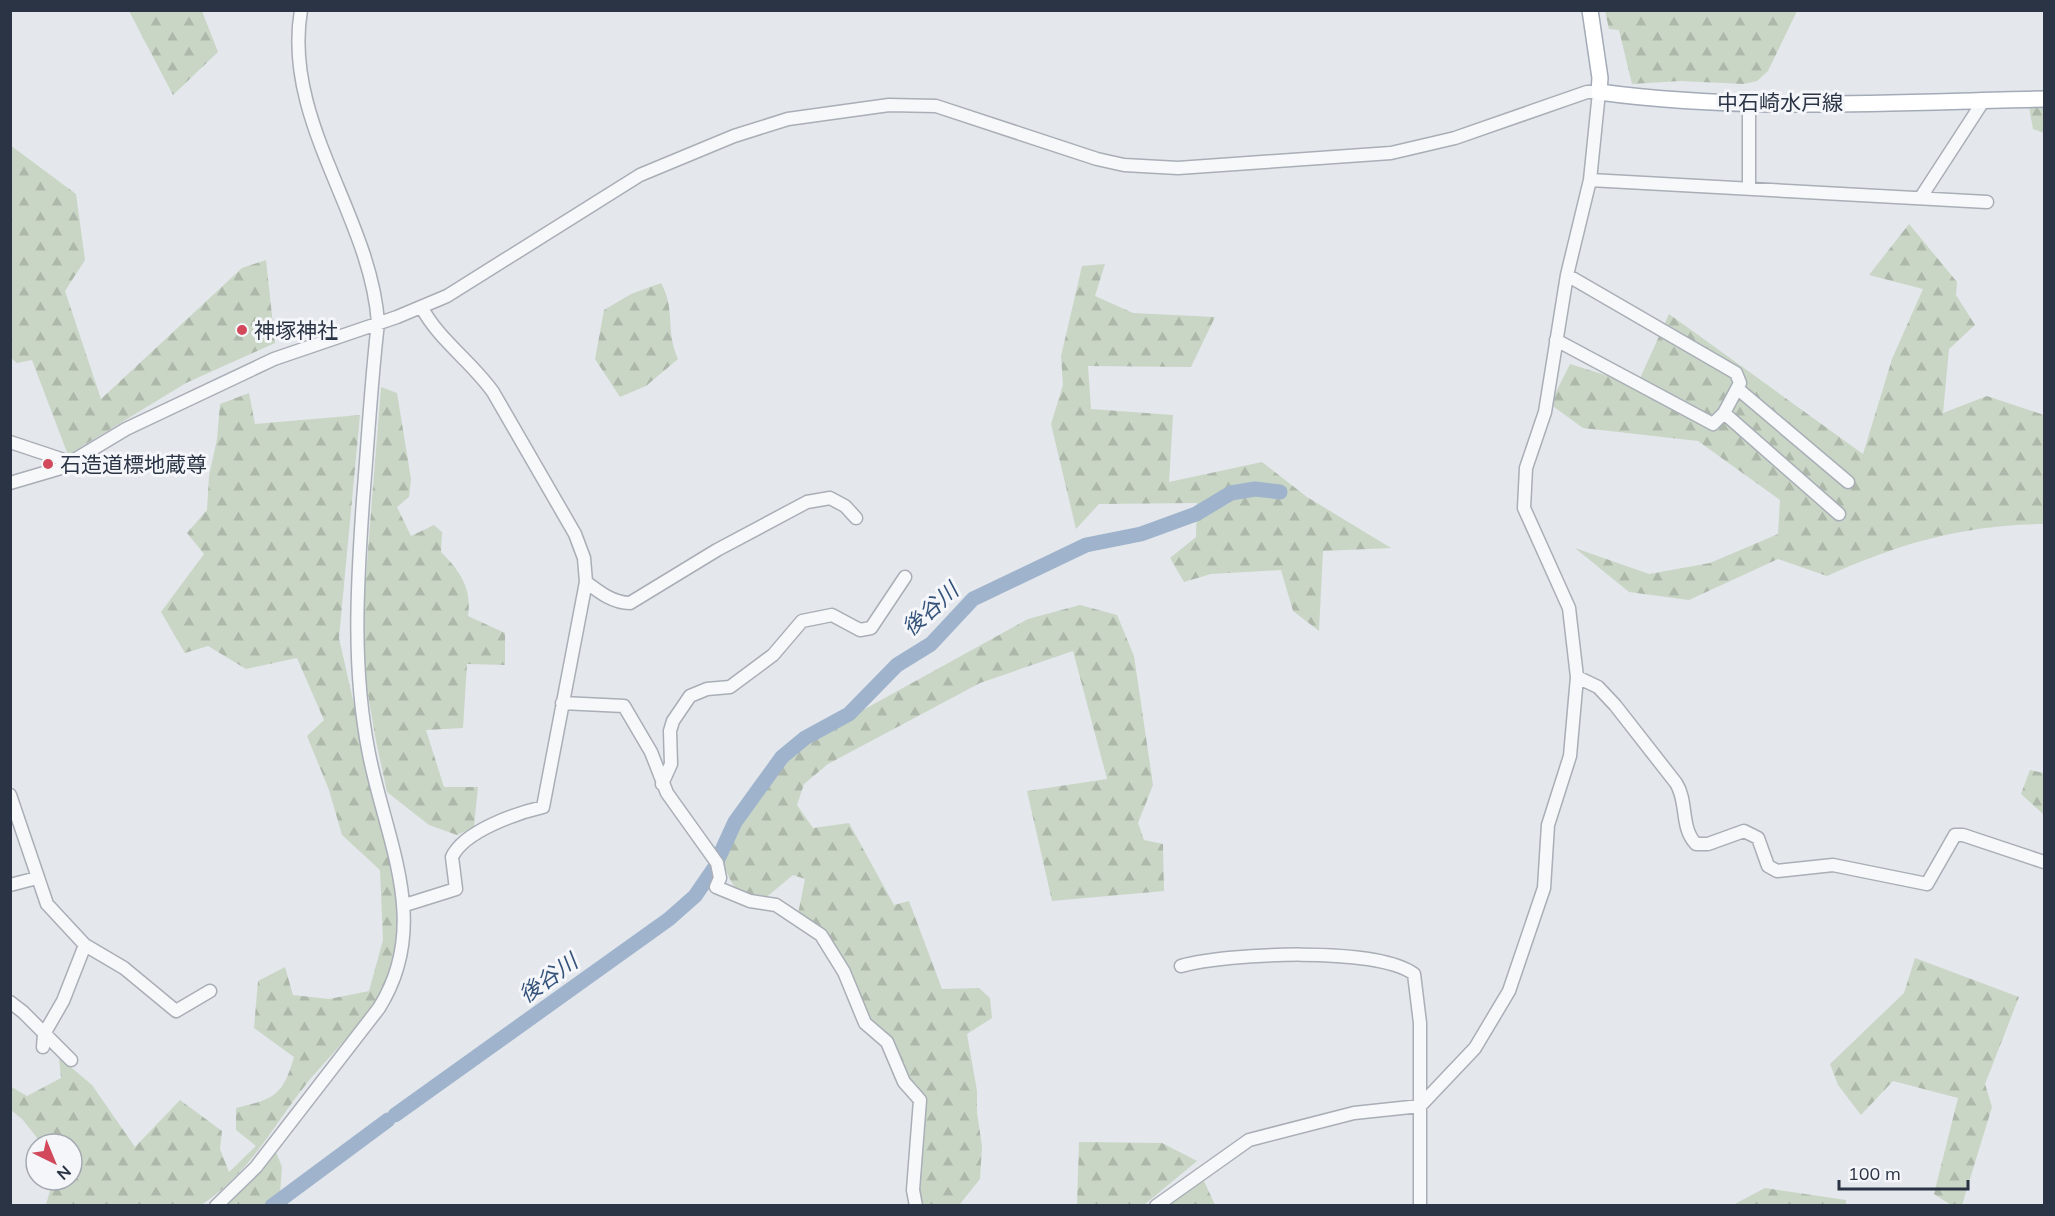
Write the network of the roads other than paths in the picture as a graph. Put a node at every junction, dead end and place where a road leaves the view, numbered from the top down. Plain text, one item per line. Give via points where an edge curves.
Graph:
1 (301, 10) edge
2 (1590, 10) edge
3 (1599, 92) junction
4 (2044, 99) edge
5 (1984, 100) junction
6 (1749, 104) junction
7 (1590, 180) junction
8 (1749, 188) junction
9 (1921, 197) junction
10 (1987, 202) dead end
11 (1567, 275) junction
12 (422, 308) junction
13 (378, 323) junction
14 (1556, 340) junction
15 (1738, 389) junction
16 (1724, 413) junction
17 (10, 442) edge
18 (70, 462) junction
19 (1848, 482) dead end
20 (10, 483) edge
21 (1839, 514) dead end
22 (856, 519) dead end
23 (905, 577) dead end
24 (586, 582) junction
25 (1577, 677) junction
26 (562, 703) junction
27 (662, 784) junction
28 (10, 795) edge
29 (2044, 862) edge
30 (37, 878) junction
31 (10, 885) edge
32 (405, 905) junction
33 (85, 945) junction
34 (1181, 966) dead end
35 (210, 991) dead end
36 (10, 1002) edge
37 (23, 1012) junction
38 (10, 1015) edge
39 (43, 1040) junction
40 (71, 1060) dead end
41 (1420, 1106) junction
42 (216, 1206) edge
43 (916, 1206) edge
44 (1156, 1206) edge
45 (1420, 1206) edge

1 - 13 street via 298,55 304,90 363,253
2 - 3 main road
3 - 6 main road, 中石崎水戸線 via 1660,100
3 - 7 street
3 - 12 street via 1455,138 1400,151 1178,168 1097,159 936,106 889,105 822,112 760,127 640,175
4 - 5 main road, 中石崎水戸線
5 - 6 main road, 中石崎水戸線
5 - 9 street
6 - 8 street
7 - 8 street
7 - 11 street
8 - 9 street
9 - 10 street
11 - 14 street
11 - 15 street via 1736,373 1740,378
12 - 13 street
12 - 24 street via 429,322 493,392 575,534 584,558
13 - 18 street via 274,359 126,429
13 - 32 street via 357,600 357,671 369,755
14 - 16 street via 1713,424
14 - 25 street via 1545,412 1526,468 1524,508 1569,608
15 - 16 street
15 - 19 street
16 - 21 street
17 - 18 street
18 - 20 street via 52,472
22 - 24 street via 845,506 830,498 807,502 630,603 609,598
23 - 27 street via 872,628 860,630 832,615 802,621 773,656 730,687 707,689 690,696 673,721 671,764
24 - 26 street
25 - 29 street via 1598,687 1615,705 1676,783 1683,794 1688,833 1696,844 1708,844 1744,831 1758,838 1768,866 1777,871 1833,865 1927,884 1955,835
25 - 41 street via 1570,756 1548,825 1544,888 1527,946 1509,991 1480,1041
26 - 27 street via 624,706 651,752
26 - 32 street via 543,807 506,819 463,842 452,856 456,889
27 - 43 street via 717,863 720,878 716,887 750,901 776,905 821,935 848,980 865,1023 887,1042 904,1082 920,1100 913,1190
28 - 30 street
30 - 31 street
30 - 33 street via 47,904
32 - 42 street via 401,959 383,1002 256,1167
33 - 35 street via 124,969 176,1011
33 - 39 street
34 - 41 street via 1200,960 1317,955 1368,957 1416,970
36 - 37 street
37 - 38 street
37 - 39 street
39 - 40 street
41 - 44 street via 1354,1113 1249,1140
41 - 45 street

